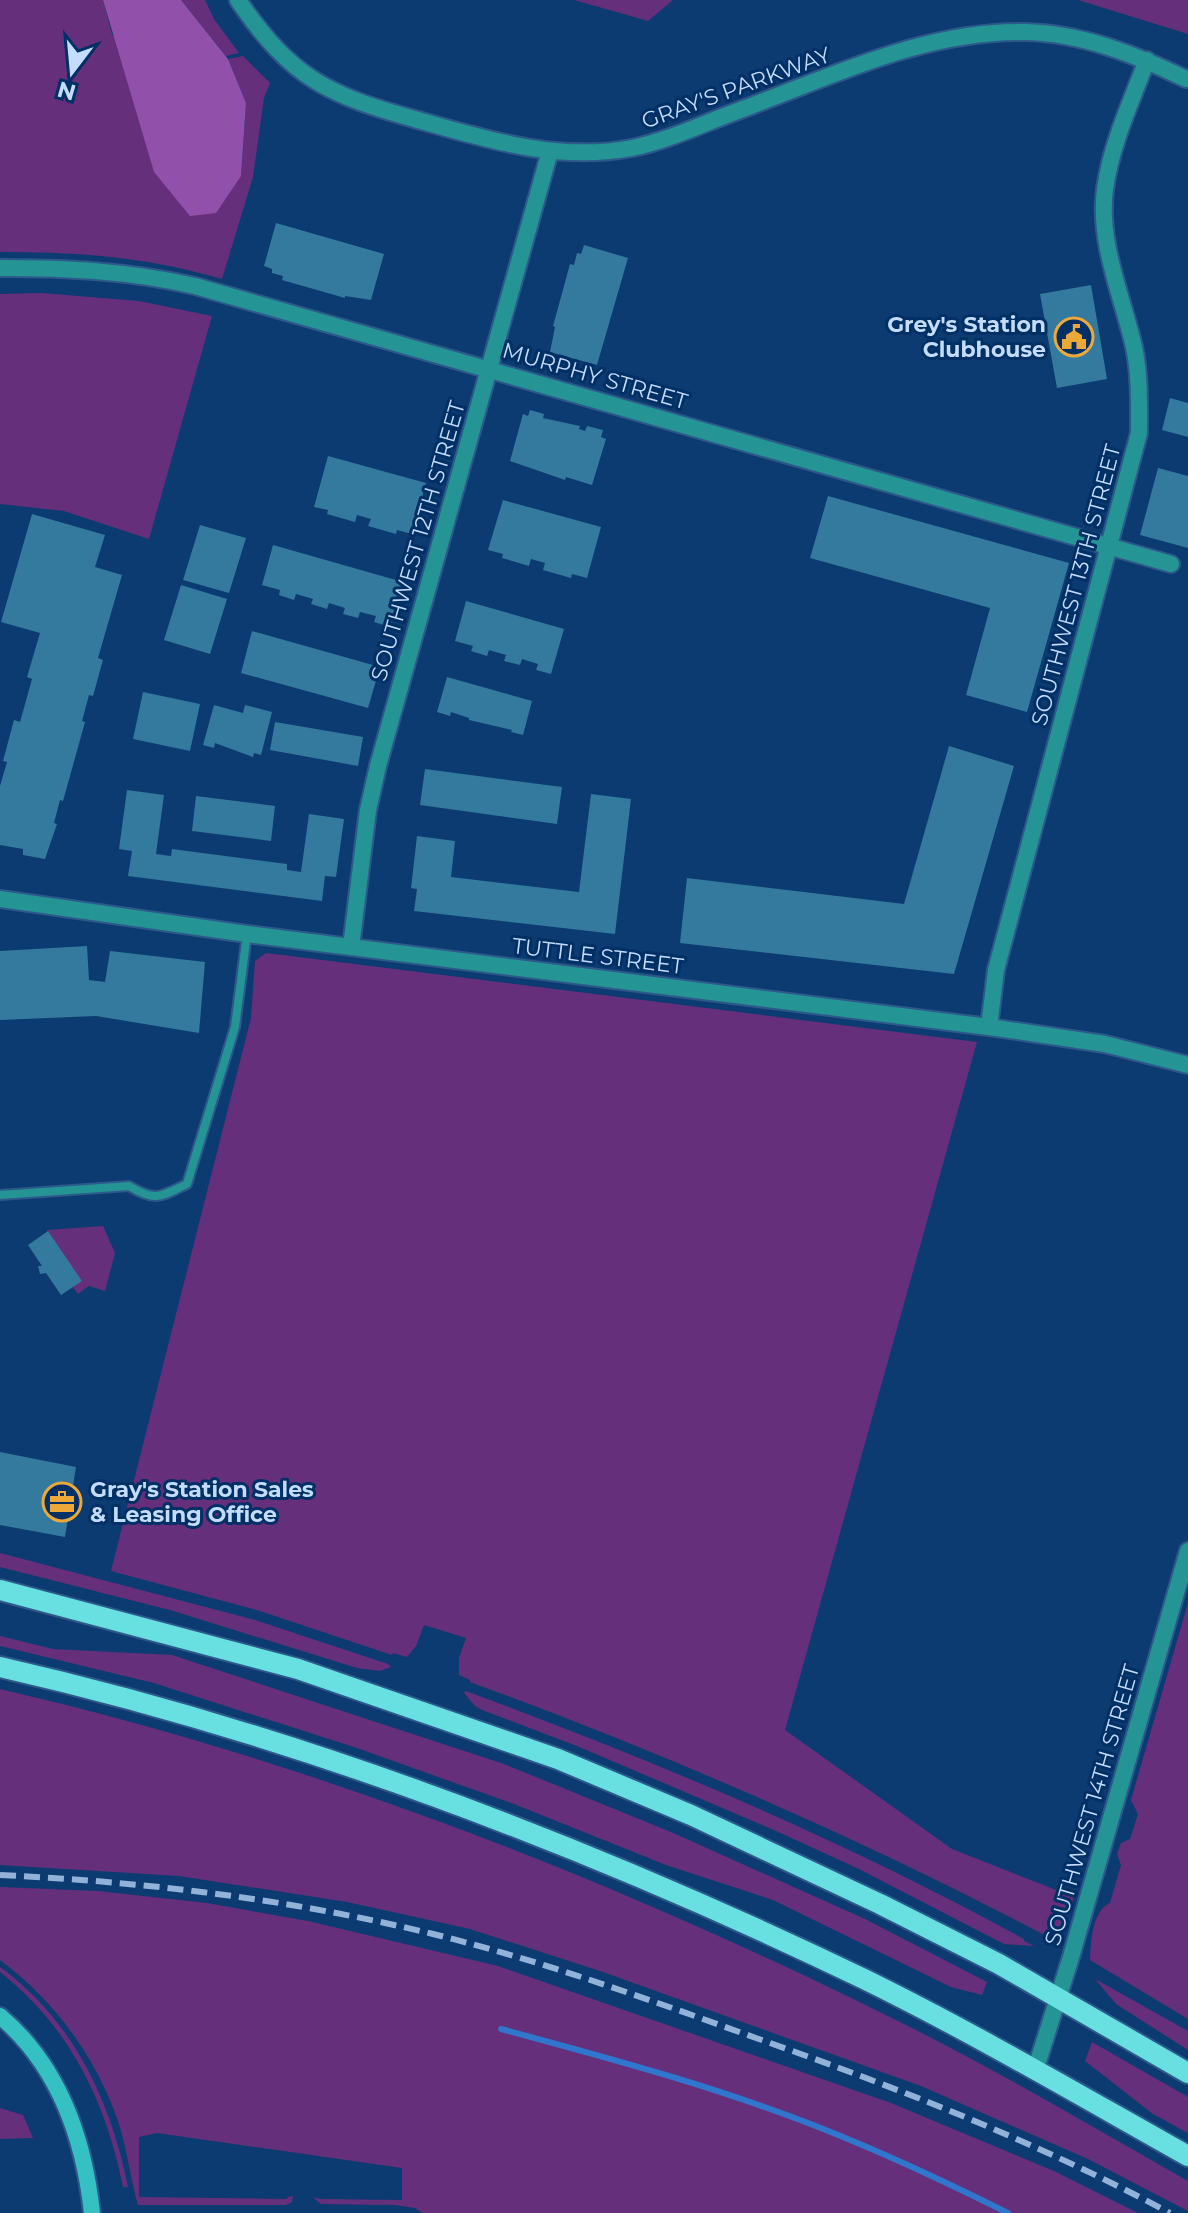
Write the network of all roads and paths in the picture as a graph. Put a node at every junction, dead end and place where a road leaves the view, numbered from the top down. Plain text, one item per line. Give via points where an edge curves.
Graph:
1 (238, 0) edge
2 (1147, 60) junction
3 (1186, 79) edge
4 (550, 151) junction
5 (0, 268) edge
6 (489, 369) junction
7 (1109, 546) junction
8 (1171, 564) dead end
9 (0, 899) edge
10 (247, 934) junction
11 (351, 947) junction
12 (989, 1027) junction
13 (1188, 1065) edge
14 (0, 1195) edge
15 (1188, 1551) edge
16 (0, 1590) edge
17 (0, 1667) edge
18 (1059, 1997) junction
19 (0, 2016) edge
20 (1035, 2071) junction
21 (1188, 2073) edge
22 (1188, 2156) edge
23 (92, 2213) edge

1 - 4 street, GRAY'S PARKWAY via 282,55 343,97 489,140
2 - 3 street, GRAY'S PARKWAY
2 - 4 street, GRAY'S PARKWAY via 1070,37 1026,32 951,38 633,148
2 - 7 street, SOUTHWEST 13TH STREET via 1105,190 1110,258 1139,388 1139,433
4 - 6 street, SOUTHWEST 12TH STREET
5 - 6 street, MURPHY STREET via 75,268 158,277
6 - 7 street, MURPHY STREET
6 - 11 street, SOUTHWEST 12TH STREET via 371,795
7 - 8 street, MURPHY STREET
7 - 12 street, SOUTHWEST 13TH STREET via 996,970
9 - 10 street, TUTTLE STREET
10 - 11 street, TUTTLE STREET
10 - 14 lane via 235,1027 187,1184 147,1197 129,1186
11 - 12 street, TUTTLE STREET
12 - 13 street, TUTTLE STREET via 1105,1044
15 - 18 street, SOUTHWEST 14TH STREET
16 - 18 main road via 298,1669 558,1759 880,1904
17 - 20 main road via 298,1749 548,1840 853,1974
18 - 20 street, SOUTHWEST 14TH STREET
18 - 21 main road
19 - 23 street via 34,2053 72,2117 85,2157
20 - 22 main road

